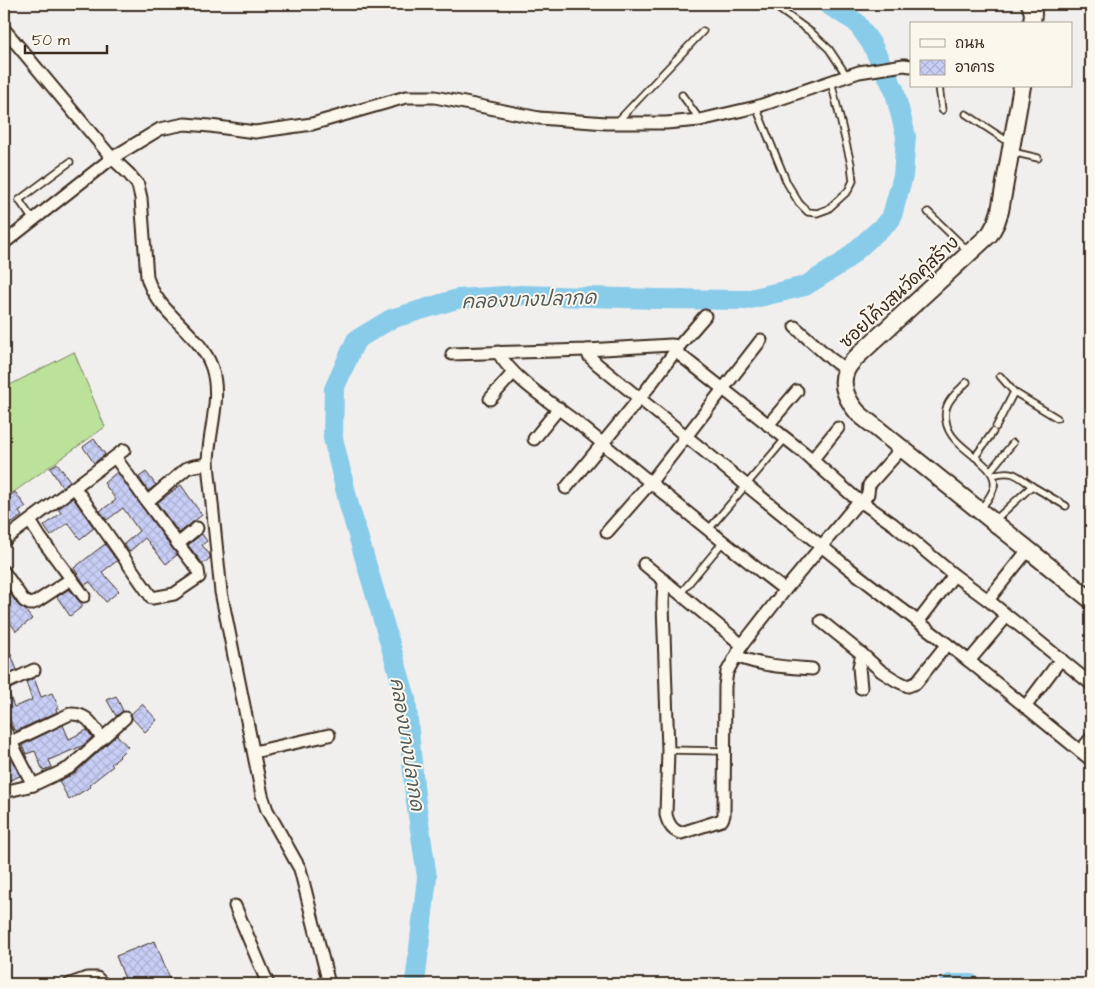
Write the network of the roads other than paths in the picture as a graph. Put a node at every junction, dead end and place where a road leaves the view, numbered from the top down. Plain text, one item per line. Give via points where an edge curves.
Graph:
1 (772, 4) edge
2 (1030, 4) edge
3 (1032, 22) edge
4 (4, 29) edge
5 (703, 31) dead end
6 (908, 66) edge
7 (847, 76) junction
8 (831, 81) junction
9 (939, 88) edge
10 (1020, 88) edge
11 (682, 95) dead end
12 (756, 107) junction
13 (942, 110) dead end
14 (966, 114) dead end
15 (700, 120) junction
16 (615, 123) junction
17 (1011, 148) junction
18 (112, 158) junction
19 (1038, 158) dead end
20 (70, 162) dead end
21 (928, 212) dead end
22 (33, 220) junction
23 (4, 243) edge
24 (970, 253) junction
25 (705, 316) dead end
26 (795, 326) dead end
27 (761, 340) dead end
28 (677, 349) junction
29 (586, 350) junction
30 (498, 352) junction
31 (452, 354) dead end
32 (846, 370) junction
33 (513, 373) junction
34 (1000, 376) dead end
35 (967, 382) dead end
36 (722, 389) junction
37 (797, 391) dead end
38 (1014, 392) junction
39 (639, 398) junction
40 (490, 399) dead end
41 (559, 408) junction
42 (1057, 418) dead end
43 (768, 425) junction
44 (838, 428) dead end
45 (685, 436) junction
46 (534, 439) dead end
47 (785, 439) junction
48 (1013, 443) dead end
49 (602, 444) junction
50 (902, 448) junction
51 (975, 457) junction
52 (812, 460) junction
53 (208, 464) junction
54 (992, 473) junction
55 (650, 483) junction
56 (747, 485) junction
57 (1032, 486) junction
58 (75, 488) junction
59 (566, 488) dead end
60 (857, 501) junction
61 (147, 502) junction
62 (1066, 506) dead end
63 (980, 510) junction
64 (30, 521) junction
65 (993, 521) junction
66 (197, 528) dead end
67 (708, 529) junction
68 (607, 532) dead end
69 (4, 540) edge
70 (724, 542) junction
71 (178, 544) junction
72 (821, 545) junction
73 (1028, 550) junction
74 (644, 564) dead end
75 (4, 572) edge
76 (954, 575) junction
77 (71, 579) junction
78 (664, 580) junction
79 (785, 590) junction
80 (680, 594) junction
81 (84, 596) dead end
82 (988, 600) junction
83 (1091, 600) edge
84 (1007, 616) junction
85 (821, 621) dead end
86 (918, 622) junction
87 (947, 644) junction
88 (742, 645) junction
89 (862, 654) junction
90 (736, 656) junction
91 (1061, 659) junction
92 (969, 661) junction
93 (812, 669) dead end
94 (34, 670) dead end
95 (4, 684) edge
96 (1091, 684) edge
97 (861, 688) dead end
98 (1025, 706) junction
99 (125, 718) dead end
100 (4, 728) edge
101 (329, 735) dead end
102 (102, 738) junction
103 (1091, 738) edge
104 (10, 742) junction
105 (668, 750) junction
106 (724, 751) junction
107 (254, 752) junction
108 (1080, 752) junction
109 (1091, 760) edge
110 (33, 784) junction
111 (4, 792) edge
112 (235, 906) dead end
113 (70, 984) edge
114 (103, 984) edge
115 (268, 984) edge
116 (329, 984) edge

1 - 7 lane via 812,33
2 - 3 street
4 - 18 street
5 - 16 lane
6 - 7 street
7 - 8 street
8 - 12 street
8 - 12 lane via 852,164 853,181 848,191 828,209 817,213 808,212 799,204
9 - 13 lane
10 - 17 street, ซอยโค้งสนวัดคู่สร้าง
11 - 15 lane
12 - 15 street
14 - 17 lane
15 - 16 street
16 - 18 street via 539,118 435,97 406,97 312,124 254,132 185,124 160,129
17 - 19 lane
17 - 24 street, ซอยโค้งสนวัดคู่สร้าง via 996,223 990,234
18 - 22 street
18 - 53 street via 138,186 142,198 150,289 194,339 212,369 216,396
20 - 22 lane via 20,200
21 - 24 lane
22 - 23 street
24 - 32 street, ซอยโค้งสนวัดคู่สร้าง
25 - 28 street
26 - 32 street
27 - 36 street
28 - 29 street via 671,345
28 - 36 street
28 - 39 street
29 - 30 street
29 - 39 street via 597,364
30 - 31 street
30 - 33 street
32 - 50 street, ซอยโค้งสนวัดคู่สร้าง via 844,386 852,407
33 - 40 street
33 - 41 street
34 - 38 lane
35 - 51 lane via 947,405 946,419 952,437
36 - 43 street
36 - 45 street
37 - 43 street
38 - 42 lane
38 - 51 lane via 995,430
39 - 45 street
39 - 49 street
41 - 46 street
41 - 49 street
43 - 47 street
44 - 52 street
45 - 55 street
45 - 56 street
47 - 52 street
47 - 56 lane
48 - 54 lane
49 - 55 street
49 - 59 street
50 - 60 street via 869,485 861,487
50 - 63 street, ซอยโค้งสนวัดคู่สร้าง
51 - 54 lane
52 - 60 street
53 - 61 street via 188,468
53 - 107 street via 221,592
54 - 57 lane via 1009,472
54 - 63 lane via 994,486
55 - 67 street
55 - 68 street
56 - 67 lane
56 - 72 street
57 - 62 lane
57 - 65 lane
58 - 61 street via 119,453
58 - 64 street
58 - 71 street via 152,598 174,594 199,577 198,570
60 - 72 street
60 - 76 street via 893,524
61 - 71 street
63 - 65 street, ซอยโค้งสนวัดคู่สร้าง
64 - 69 street
64 - 77 street
65 - 73 street, ซอยโค้งสนวัดคู่สร้าง
66 - 71 street
67 - 70 street
70 - 79 street
70 - 80 lane
72 - 79 street
72 - 86 street
73 - 82 street
73 - 83 street, ซอยโค้งสนวัดคู่สร้าง
74 - 78 street
75 - 77 street via 24,602 30,604
76 - 82 street
76 - 86 street
77 - 81 street
78 - 80 street
78 - 105 street
79 - 88 street
80 - 88 street
82 - 84 street
84 - 91 street
84 - 92 street
85 - 89 street
86 - 87 street
87 - 89 street via 916,683 908,686 896,682
87 - 92 street
88 - 90 street
89 - 97 street via 859,667
90 - 93 street via 774,667
90 - 106 street via 727,672 725,686
91 - 96 street
91 - 98 street
92 - 98 street
94 - 95 street
98 - 108 street
99 - 102 street
100 - 104 street
101 - 107 street
102 - 104 street via 79,713 70,714
102 - 110 street via 69,768
103 - 108 street
104 - 110 street
105 - 106 lane
105 - 106 street via 666,815 676,832 681,834 722,820
107 - 116 street via 267,810 304,879
108 - 109 street
110 - 111 street
112 - 115 street
113 - 114 street via 97,978

